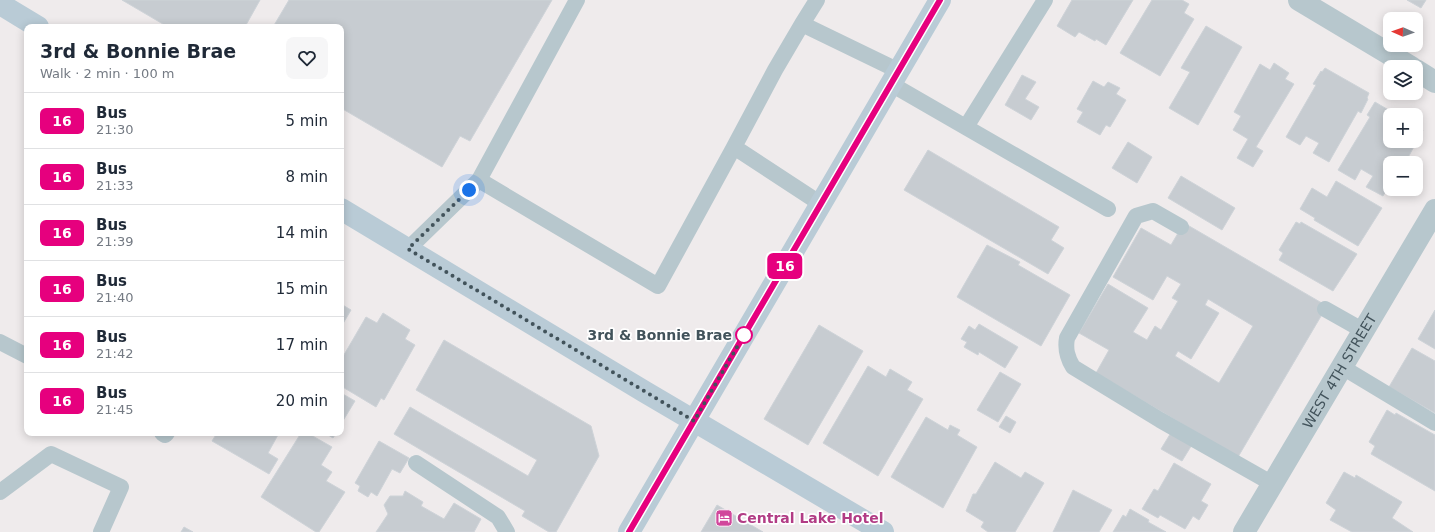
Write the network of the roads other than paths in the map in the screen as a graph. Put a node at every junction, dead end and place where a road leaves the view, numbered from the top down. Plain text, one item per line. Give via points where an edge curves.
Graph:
1 (578, 0) edge
2 (817, 0) edge
3 (940, 0) edge
4 (1045, 0) edge
5 (1299, 0) edge
6 (1, 7) edge
7 (32, 24) edge
8 (802, 24) junction
9 (1399, 60) edge
10 (1423, 74) edge
11 (895, 78) junction
12 (1435, 82) edge
13 (966, 127) junction
14 (734, 146) junction
15 (479, 180) junction
16 (821, 204) junction
17 (1108, 208) dead end
18 (1435, 210) edge
19 (344, 211) edge
20 (1181, 227) dead end
21 (408, 249) junction
22 (1325, 309) dead end
23 (1364, 331) junction
24 (0, 342) edge
25 (24, 354) edge
26 (1342, 367) junction
27 (694, 421) junction
28 (1435, 423) edge
29 (416, 463) dead end
30 (1273, 484) junction
31 (0, 492) edge
32 (101, 532) edge
33 (506, 532) edge
34 (629, 532) edge
35 (883, 532) edge
36 (1244, 532) edge

1 - 15 lane
2 - 8 lane
3 - 11 street
4 - 13 lane
5 - 9 street
6 - 7 street
8 - 11 lane
8 - 14 lane via 774,70
10 - 12 street
11 - 13 lane
11 - 16 street
13 - 17 lane
14 - 15 lane via 658,286
14 - 16 lane
15 - 21 lane
16 - 27 street
18 - 23 street, WEST 4TH STREET
19 - 21 street
20 - 30 lane via 1153,211 1136,216 1067,338 1069,360 1073,367 1160,420
21 - 27 street
22 - 23 lane
23 - 26 street, WEST 4TH STREET
24 - 25 lane
26 - 28 lane
26 - 30 street, WEST 4TH STREET
27 - 34 street
27 - 35 street
29 - 33 lane via 498,517
30 - 36 street, WEST 4TH STREET
31 - 32 lane via 51,454 121,487

